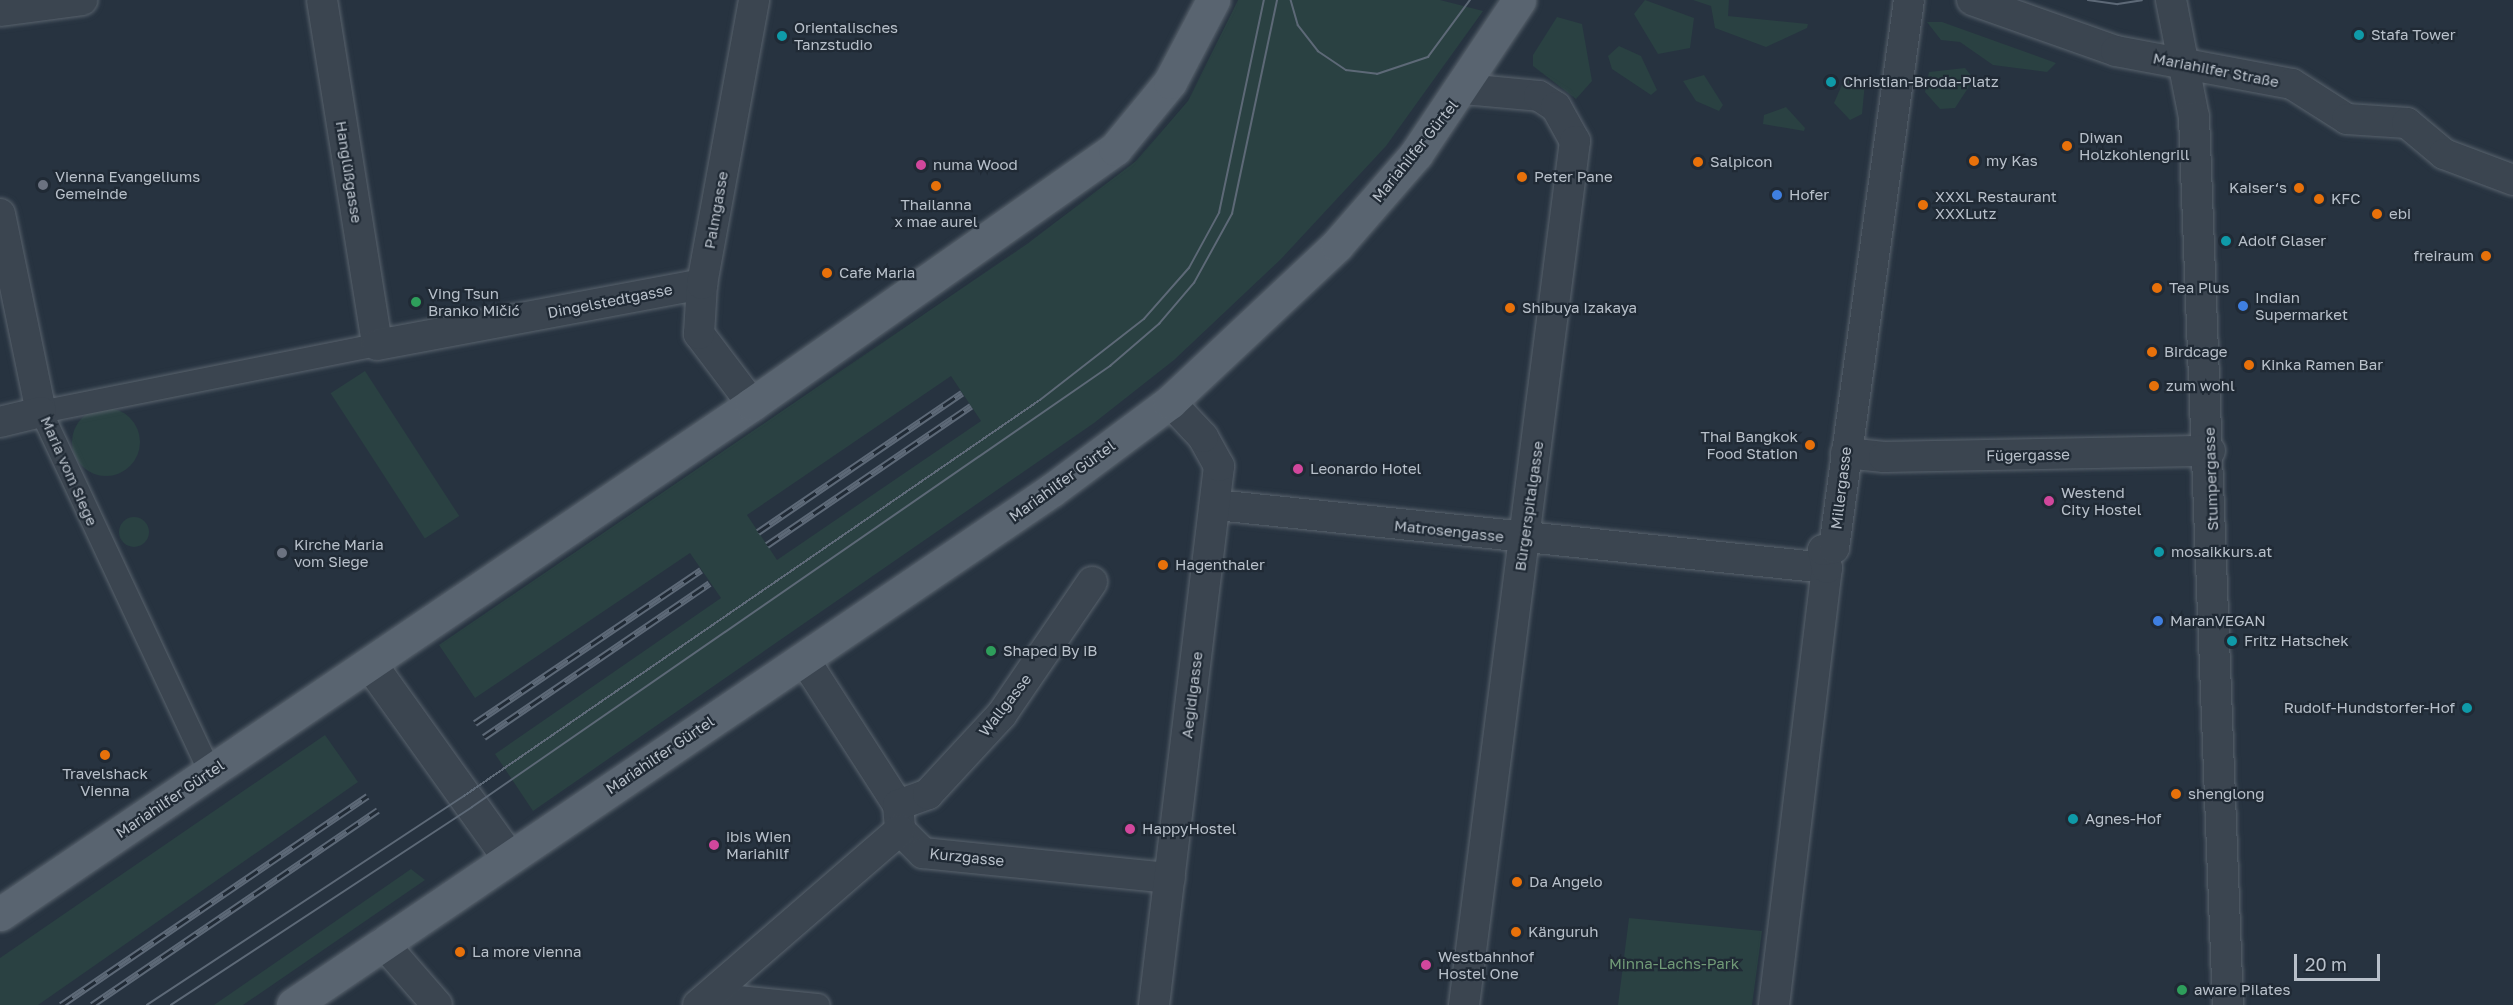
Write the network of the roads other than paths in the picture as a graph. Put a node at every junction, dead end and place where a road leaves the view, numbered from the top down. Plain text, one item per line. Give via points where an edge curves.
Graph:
1 (82, 0) edge
2 (322, 0) edge
3 (754, 0) edge
4 (1213, 0) edge
5 (1519, 0) edge
6 (1910, 0) edge
7 (1972, 0) edge
8 (2171, 0) edge
9 (0, 11) edge
10 (2183, 62) junction
11 (1464, 89) junction
12 (2513, 180) edge
13 (0, 214) edge
14 (702, 284) junction
15 (377, 345) junction
16 (1170, 402) junction
17 (752, 404) junction
18 (41, 412) junction
19 (0, 422) edge
20 (2210, 451) junction
21 (1846, 453) junction
22 (1216, 505) junction
23 (1524, 539) junction
24 (1827, 568) junction
25 (1092, 582) dead end
26 (804, 659) junction
27 (370, 664) junction
28 (210, 772) junction
29 (899, 818) junction
30 (508, 857) junction
31 (1170, 878) junction
32 (0, 914) edge
33 (383, 943) junction
34 (704, 1000) edge
35 (293, 1005) edge
36 (437, 1005) edge
37 (818, 1005) edge
38 (1154, 1005) edge
39 (1464, 1005) edge
40 (1774, 1005) edge
41 (2228, 1005) edge

1 - 9 street
2 - 15 street, Hanglüßgasse
3 - 14 street, Palmgasse
4 - 17 main road, Mariahilfer Gürtel via 1170,82 1115,148
5 - 11 main road, Mariahilfer Gürtel
6 - 21 street, Millergasse via 1860,379 1851,401
7 - 10 street, Mariahilfer Straße via 2116,51
8 - 10 street, Stumpergasse
10 - 12 street, Mariahilfer Straße via 2292,84 2347,119 2407,123 2444,154
10 - 20 street, Stumpergasse via 2194,117
11 - 16 main road, Mariahilfer Gürtel via 1337,245
11 - 23 street, Bürgerspitalgasse via 1539,96 1556,107 1575,141
13 - 18 street
14 - 15 street, Dingelstedtgasse
14 - 17 street, Palmgasse via 699,334
15 - 18 street, Maria vom Siege
16 - 22 street, Aegidigasse via 1203,437 1219,466
16 - 26 main road, Mariahilfer Gürtel
17 - 27 main road, Mariahilfer Gürtel
18 - 19 street
18 - 28 street, Maria vom Siege
20 - 21 street, Fügergasse via 1884,457
20 - 41 street, Stumpergasse
21 - 24 street, Millergasse via 1834,548 1823,550
22 - 23 street, Matrosengasse
22 - 31 street, Aegidigasse
23 - 24 street, Matrosengasse
23 - 39 street, Bürgerspitalgasse
24 - 40 street, Millergasse
25 - 29 street, Wallgasse via 1002,714 928,794
26 - 29 street, Kurzgasse
26 - 30 main road, Mariahilfer Gürtel
27 - 28 main road, Mariahilfer Gürtel
27 - 30 street
28 - 32 main road, Mariahilfer Gürtel
29 - 31 street, Kurzgasse via 923,853
29 - 34 street, Wallgasse
30 - 33 main road, Mariahilfer Gürtel
31 - 38 street, Aegidigasse
33 - 35 main road, Mariahilfer Gürtel
33 - 36 street
34 - 37 street

